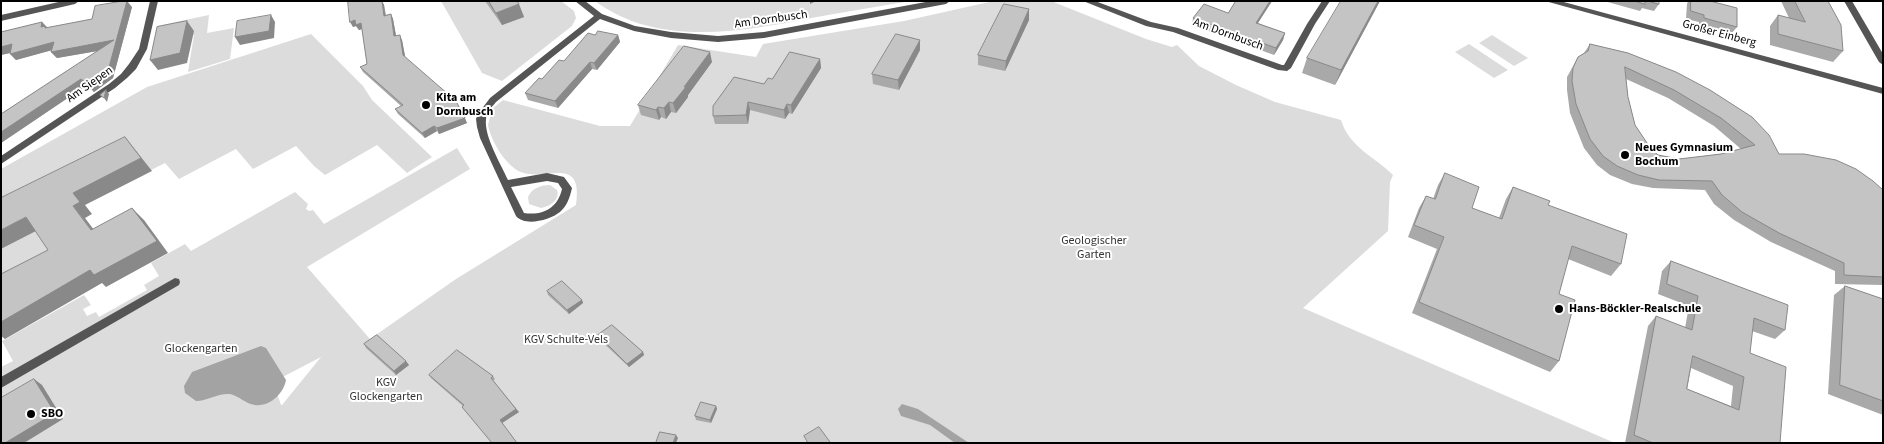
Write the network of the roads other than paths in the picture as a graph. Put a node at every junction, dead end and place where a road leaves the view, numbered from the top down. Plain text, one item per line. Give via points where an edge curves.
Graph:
1 (75, 1) edge
2 (154, 1) edge
3 (579, 1) edge
4 (946, 1) edge
5 (1087, 1) edge
6 (1326, 1) edge
7 (1549, 1) edge
8 (1848, 1) edge
9 (599, 16) junction
10 (1, 18) edge
11 (1883, 62) edge
12 (1883, 91) edge
13 (1, 161) edge
14 (506, 184) junction
15 (175, 282) dead end
16 (1, 383) edge

1 - 10 street
2 - 13 street, Am Siepen via 145,46 139,60 127,74
3 - 9 street, Am Dornbusch
4 - 9 street, Am Dornbusch via 764,35 718,39 634,28
5 - 6 street, Am Dornbusch via 1286,68 1314,16
7 - 12 street, Großer Einberg
8 - 11 street
9 - 14 street via 485,108 481,118 482,133
14 - 14 street via 521,216 530,219 552,213 566,198 567,188 561,180 547,177
15 - 16 street

